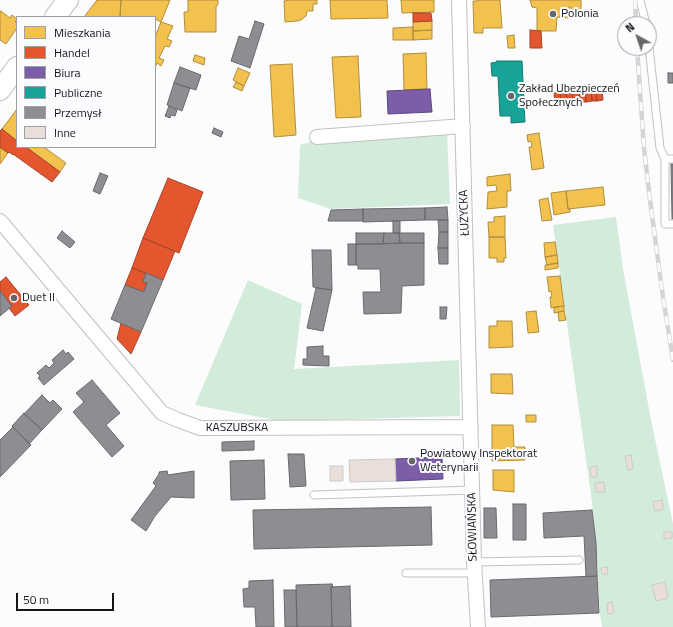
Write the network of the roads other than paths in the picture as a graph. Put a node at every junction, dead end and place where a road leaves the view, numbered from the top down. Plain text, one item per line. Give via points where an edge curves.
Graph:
1 (68, 0) edge
2 (459, 0) edge
3 (640, 0) edge
4 (56, 16) edge
5 (644, 16) edge
6 (650, 56) edge
7 (16, 68) edge
8 (0, 90) edge
9 (463, 126) junction
10 (317, 137) dead end
11 (665, 159) junction
12 (673, 159) edge
13 (0, 221) edge
14 (673, 224) edge
15 (471, 427) junction
16 (473, 490) junction
17 (314, 495) dead end
18 (579, 560) dead end
19 (474, 568) junction
20 (406, 574) dead end
21 (478, 627) edge

1 - 4 street
2 - 9 street, ŁUŻYCKA
3 - 5 lane
6 - 11 lane via 660,148
7 - 8 street
9 - 10 street
9 - 15 street, ŁUŻYCKA
11 - 12 lane
11 - 14 lane via 665,224
13 - 15 street, KASZUBSKA via 162,413 178,420 200,428
15 - 16 street, SŁOWIAŃSKA
16 - 17 lane
16 - 19 street, SŁOWIAŃSKA
18 - 19 lane
19 - 20 lane
19 - 21 street, SŁOWIAŃSKA

